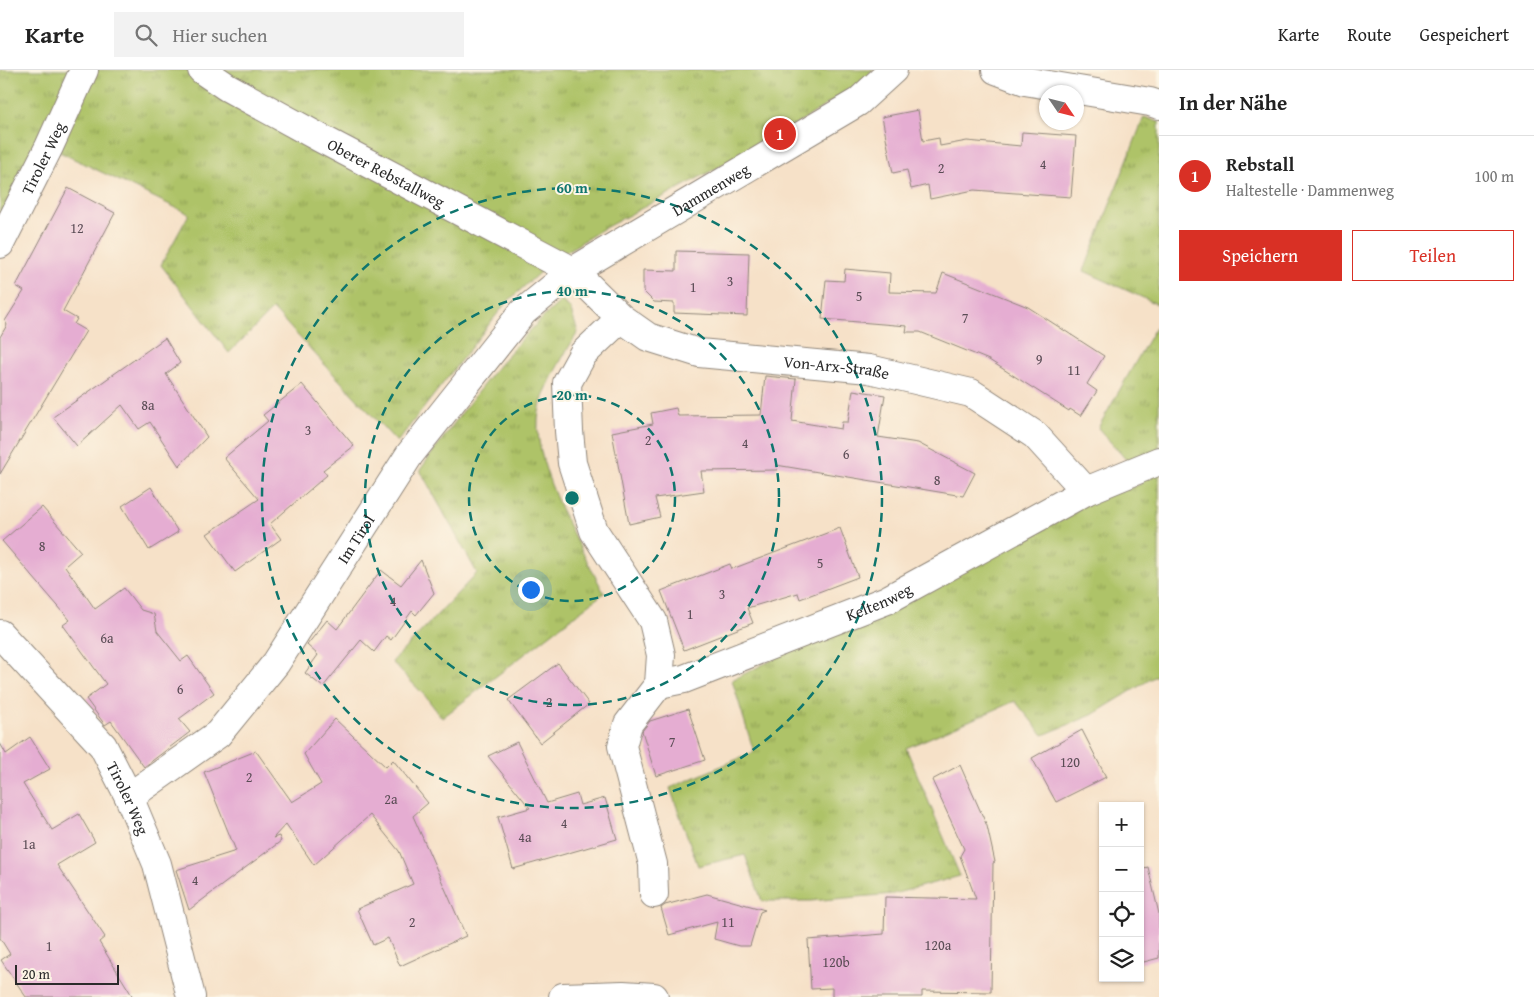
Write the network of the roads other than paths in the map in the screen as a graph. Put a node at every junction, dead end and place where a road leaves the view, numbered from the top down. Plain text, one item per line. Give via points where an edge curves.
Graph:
1 (84, 70) edge
2 (202, 70) edge
3 (893, 70) edge
4 (996, 70) edge
5 (1159, 105) edge
6 (0, 244) edge
7 (573, 271) junction
8 (622, 318) junction
9 (1159, 461) edge
10 (1086, 492) junction
11 (0, 634) edge
12 (659, 684) junction
13 (129, 797) junction
14 (654, 894) dead end
15 (191, 997) edge
16 (563, 997) edge
17 (654, 997) edge

1 - 6 street, Tiroler Weg via 50,147
2 - 7 street, Oberer Rebstallweg via 226,87
3 - 7 street, Dammenweg via 858,102
4 - 5 street via 1025,81
7 - 8 street, Von-Arx-Straße
7 - 13 street, Im Tirol via 523,312 410,454 276,663 218,734
8 - 10 street, Von-Arx-Straße via 648,337 699,353 868,369 971,393 1036,435
8 - 12 street via 583,354 567,383 572,463 594,531 653,621 661,655
9 - 10 street, Keltenweg
10 - 12 street, Keltenweg via 887,600 684,679
11 - 13 street, Tiroler Weg via 103,746
12 - 14 street via 628,724 622,746 654,864
13 - 15 street, Tiroler Weg via 157,864
16 - 17 street

